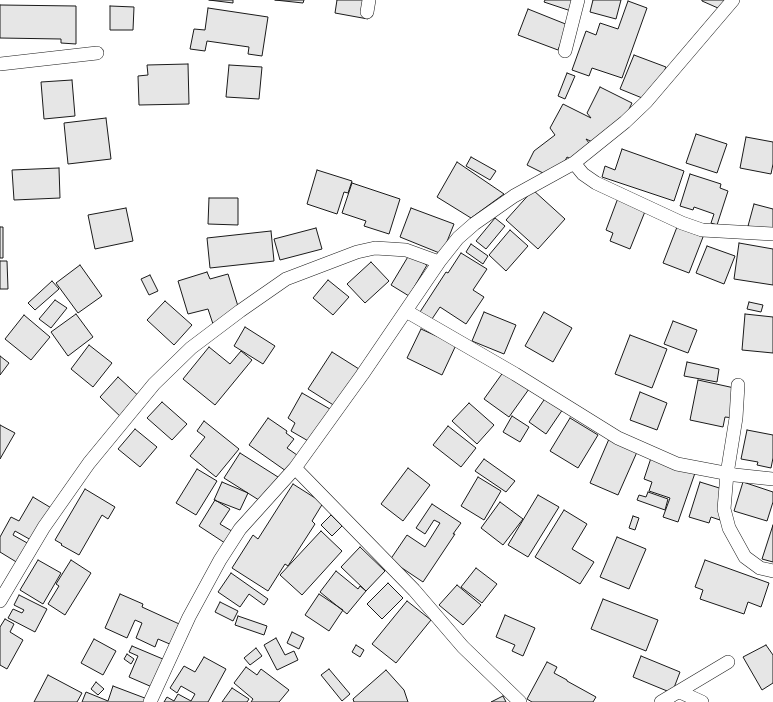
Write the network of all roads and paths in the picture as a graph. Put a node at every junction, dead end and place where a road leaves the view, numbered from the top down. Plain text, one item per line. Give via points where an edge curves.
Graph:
1 (578, 0) edge
2 (733, 0) edge
3 (565, 51) dead end
4 (97, 53) dead end
5 (0, 64) edge
6 (574, 162) junction
7 (773, 234) edge
8 (439, 262) junction
9 (406, 311) junction
10 (738, 385) dead end
11 (295, 468) junction
12 (727, 474) junction
13 (773, 479) edge
14 (773, 571) edge
15 (0, 601) edge
16 (728, 662) dead end
17 (680, 692) junction
18 (150, 702) edge
19 (520, 702) edge
20 (661, 702) edge
21 (702, 702) edge

1 - 3 street
2 - 6 street via 646,102
4 - 5 street
6 - 7 street via 583,174 596,184 682,223 702,230
6 - 8 street via 514,196 474,224 458,238
8 - 9 street
8 - 15 street via 406,250 375,248 357,252 286,279 191,348 154,384 89,463 44,527
9 - 11 street
9 - 12 street via 618,438 677,464
10 - 12 street via 736,418
11 - 18 street via 240,529 220,560 189,617
11 - 19 street via 414,590 463,647
12 - 13 street
12 - 14 street via 724,509 729,528 745,557 760,568
16 - 17 street
17 - 20 street
17 - 21 street

